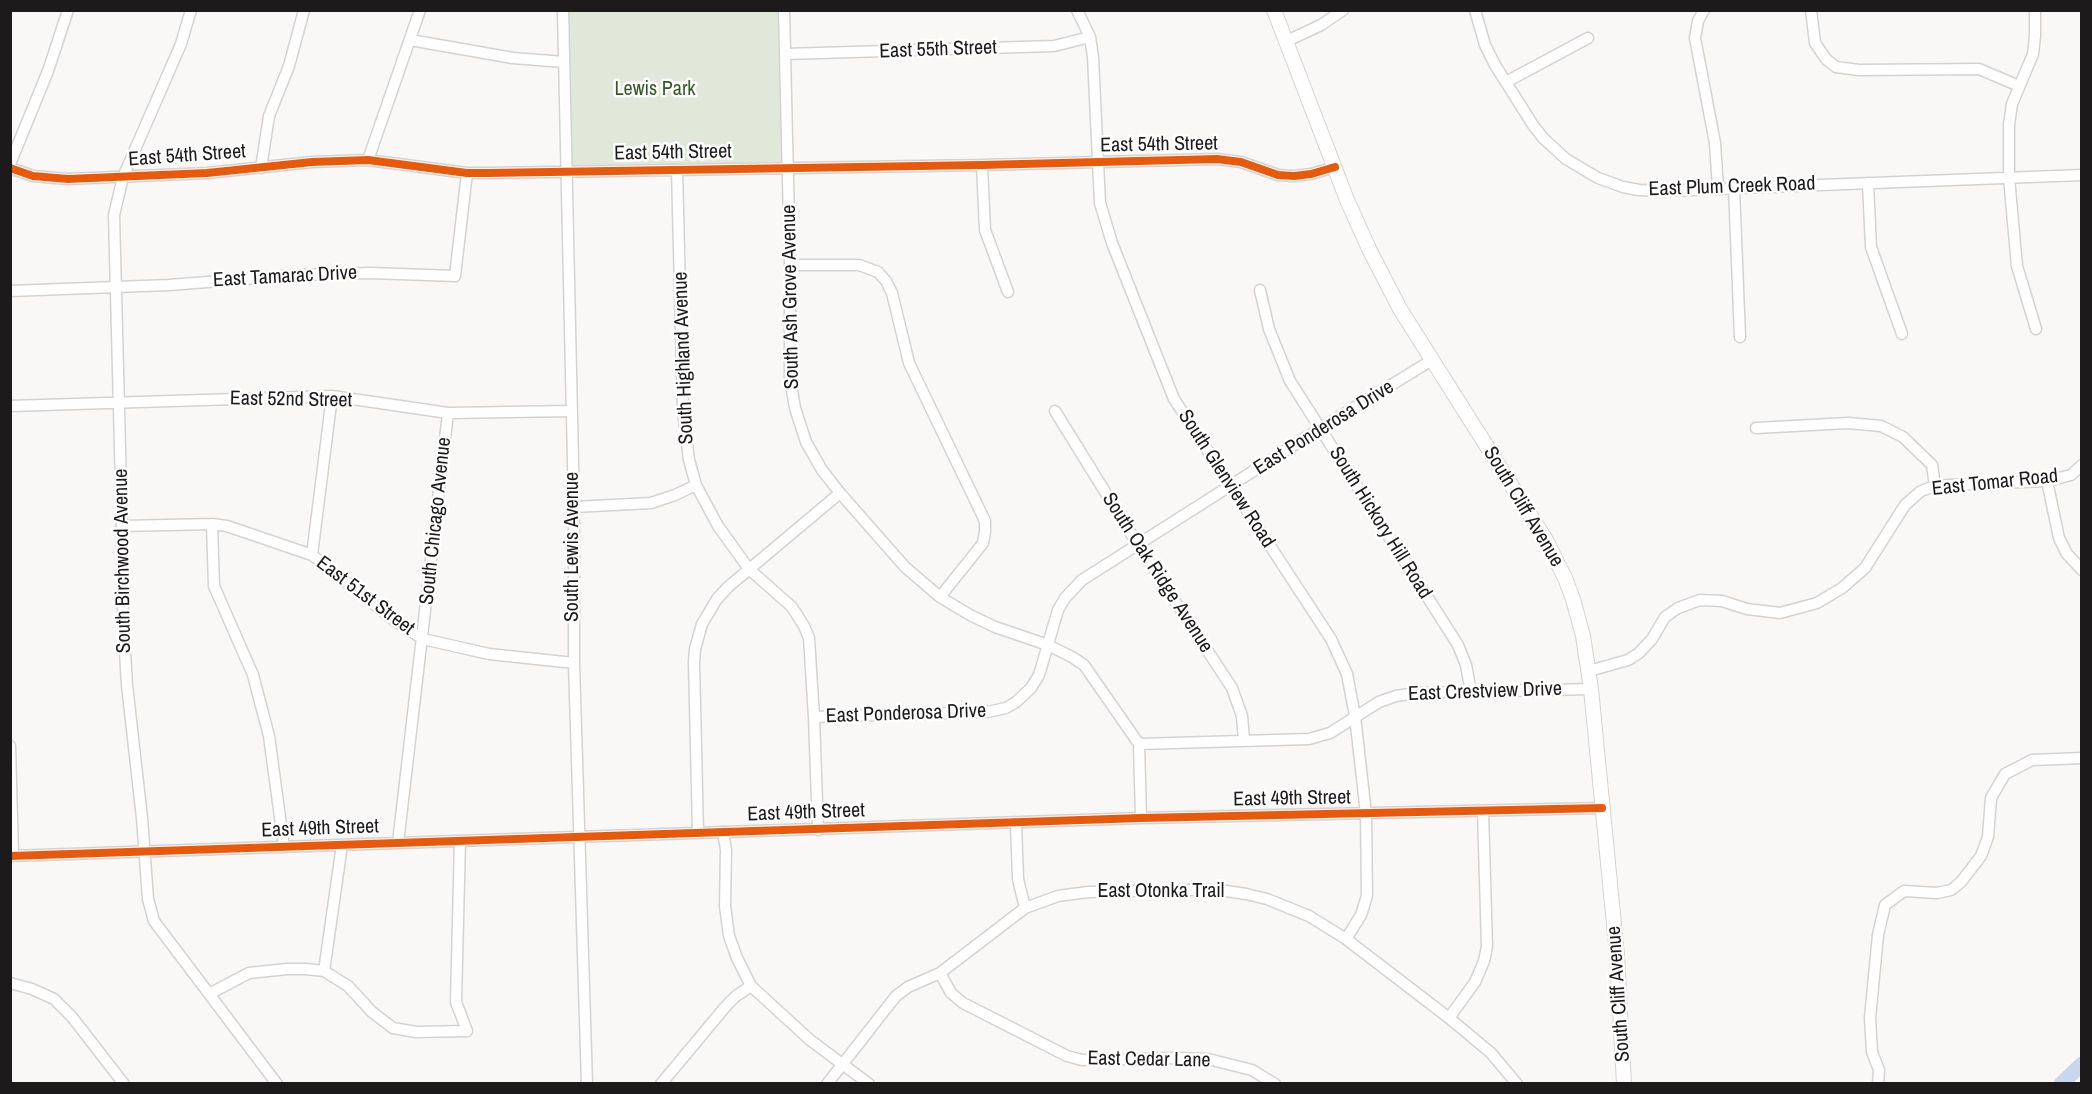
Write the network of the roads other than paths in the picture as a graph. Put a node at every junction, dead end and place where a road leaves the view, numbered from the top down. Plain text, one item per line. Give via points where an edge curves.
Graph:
1 (68, 10) edge
2 (191, 10) edge
3 (304, 10) edge
4 (420, 10) edge
5 (563, 10) edge
6 (784, 10) edge
7 (1077, 10) edge
8 (1274, 10) edge
9 (1343, 10) edge
10 (1474, 10) edge
11 (1704, 10) edge
12 (1811, 10) edge
13 (2035, 10) edge
14 (1089, 37) junction
15 (1588, 38) dead end
16 (410, 40) junction
17 (1287, 41) junction
18 (785, 54) junction
19 (564, 62) junction
20 (1506, 82) junction
21 (2019, 86) junction
22 (368, 160) junction
23 (1098, 162) junction
24 (982, 165) junction
25 (10, 166) edge
26 (1335, 167) junction
27 (261, 168) junction
28 (789, 168) junction
29 (677, 170) junction
30 (566, 171) junction
31 (467, 173) junction
32 (2082, 175) edge
33 (123, 177) junction
34 (2009, 178) junction
35 (1868, 183) junction
36 (1718, 188) junction
37 (1734, 188) junction
38 (790, 264) junction
39 (115, 286) junction
40 (1260, 290) dead end
41 (10, 291) edge
42 (1008, 292) dead end
43 (2036, 329) dead end
44 (1902, 334) dead end
45 (1740, 337) dead end
46 (1432, 360) junction
47 (332, 396) junction
48 (118, 402) junction
49 (10, 406) edge
50 (571, 411) junction
51 (1055, 411) dead end
52 (448, 413) junction
53 (1321, 428) junction
54 (1756, 428) dead end
55 (2082, 465) edge
56 (2047, 481) junction
57 (696, 485) junction
58 (1230, 486) junction
59 (1935, 486) junction
60 (840, 493) junction
61 (574, 507) junction
62 (212, 524) junction
63 (122, 526) junction
64 (1138, 545) junction
65 (312, 555) junction
66 (748, 569) junction
67 (2082, 570) edge
68 (940, 597) junction
69 (423, 639) junction
70 (1048, 645) junction
71 (574, 663) junction
72 (1589, 671) junction
73 (1591, 689) junction
74 (1471, 692) junction
75 (1355, 716) junction
76 (814, 717) junction
77 (1244, 740) junction
78 (1139, 744) junction
79 (10, 746) edge
80 (2082, 759) edge
81 (1602, 808) junction
82 (1483, 811) junction
83 (1366, 814) junction
84 (1141, 818) junction
85 (1016, 823) junction
86 (818, 830) junction
87 (698, 832) junction
88 (723, 832) junction
89 (579, 837) junction
90 (460, 841) junction
91 (398, 843) junction
92 (342, 845) junction
93 (284, 847) junction
94 (145, 852) junction
95 (12, 856) edge
96 (1025, 908) junction
97 (1346, 939) junction
98 (324, 971) junction
99 (940, 973) junction
100 (10, 983) edge
101 (751, 986) junction
102 (209, 994) junction
103 (1449, 1018) junction
104 (842, 1065) junction
105 (124, 1083) edge
106 (277, 1083) edge
107 (587, 1083) edge
108 (662, 1083) edge
109 (827, 1083) edge
110 (870, 1083) edge
111 (1275, 1083) edge
112 (1517, 1083) edge
113 (1624, 1083) edge
114 (1878, 1083) edge

1 - 25 street
2 - 33 street, South Birchwood Avenue via 181,44
3 - 27 street via 289,66 269,116
4 - 16 street
5 - 19 street, South Lewis Avenue
6 - 18 street, South Ash Grove Avenue
7 - 14 street, South Glenview Road
8 - 17 main road, South Cliff Avenue
9 - 17 street
10 - 20 street, East Plum Creek Road via 1485,45
11 - 36 street via 1695,38 1715,143
12 - 21 street via 1815,43 1836,67 1979,69
13 - 21 street via 2033,54
14 - 18 street, East 55th Street via 1054,46
14 - 23 street, South Glenview Road
15 - 20 street
16 - 19 street via 513,58
16 - 22 street
17 - 26 main road, South Cliff Avenue
18 - 28 street, South Ash Grove Avenue
19 - 30 street, South Lewis Avenue
20 - 36 street, East Plum Creek Road via 1543,138 1566,159 1598,178 1639,190
21 - 34 street via 2008,124
22 - 27 street, East 54th Street
22 - 31 street, East 54th Street
23 - 24 street, East 54th Street
23 - 26 street, East 54th Street via 1217,159 1241,162 1278,176 1311,174
23 - 58 street, South Glenview Road via 1100,203 1112,243 1174,399
24 - 28 street, East 54th Street
24 - 42 street via 985,230
25 - 33 street, East 54th Street via 33,176
26 - 46 main road, South Cliff Avenue via 1370,251
27 - 33 street, East 54th Street
28 - 29 street, East 54th Street
28 - 38 street, South Ash Grove Avenue
29 - 30 street, East 54th Street
29 - 57 street, South Highland Avenue via 684,423
30 - 31 street, East 54th Street
30 - 50 street, South Lewis Avenue
31 - 39 street, East Tamarac Drive via 455,276 360,273
32 - 34 street, East Plum Creek Road
33 - 39 street, South Birchwood Avenue via 114,215
34 - 35 street, East Plum Creek Road
34 - 43 street via 2017,266
35 - 37 street, East Plum Creek Road
35 - 44 street via 1871,247
36 - 37 street, East Plum Creek Road
37 - 45 street
38 - 60 street, South Ash Grove Avenue via 790,378 795,408 812,454
38 - 68 street via 859,265 878,272 892,294 909,363 985,521 983,543
39 - 41 street, East Tamarac Drive
39 - 48 street, South Birchwood Avenue
40 - 53 street, South Hickory Hill Road via 1269,329 1290,381
46 - 53 street, East Ponderosa Drive
46 - 72 main road, South Cliff Avenue via 1556,559 1578,615
47 - 48 street, East 52nd Street
47 - 52 street, East 52nd Street
47 - 65 street
48 - 49 street, East 52nd Street
48 - 63 street, South Birchwood Avenue
50 - 52 street, East 52nd Street
50 - 61 street, South Lewis Avenue
51 - 64 street, South Oak Ridge Avenue
52 - 69 street, South Chicago Avenue
53 - 58 street, East Ponderosa Drive
53 - 74 street, South Hickory Hill Road via 1458,645
54 - 59 street via 1848,423 1881,426 1903,437 1932,465
55 - 56 street, East Tomar Road via 2071,475
56 - 59 street, East Tomar Road
56 - 67 street via 2060,538 2067,554
57 - 61 street via 651,503
57 - 66 street, South Highland Avenue
58 - 64 street, East Ponderosa Drive
58 - 75 street, South Glenview Road via 1337,649 1347,674
59 - 72 street, East Tomar Road via 1921,491 1905,505 1864,568 1842,588 1816,603 1780,613 1700,600 1665,617 1639,653
60 - 66 street
60 - 68 street, South Ash Grove Avenue via 905,567
61 - 71 street, South Lewis Avenue
62 - 63 street, East 51st Street
62 - 65 street, East 51st Street
62 - 93 street via 214,586 254,675 269,736
63 - 94 street, South Birchwood Avenue via 127,685
64 - 70 street, East Ponderosa Drive via 1074,587 1058,610
64 - 77 street, South Oak Ridge Avenue via 1232,688 1242,716
65 - 69 street, East 51st Street
66 - 76 street, South Highland Avenue via 787,601 804,626 811,650
66 - 87 street via 713,604 695,649
68 - 70 street, South Ash Grove Avenue via 995,627
69 - 71 street, East 51st Street via 489,654
69 - 91 street, South Chicago Avenue
70 - 76 street, East Ponderosa Drive via 1031,688 1006,708 987,712
70 - 78 street, South Ash Grove Avenue via 1084,665
71 - 89 street, South Lewis Avenue
72 - 73 main road, South Cliff Avenue
73 - 74 street, East Crestview Drive
73 - 81 main road, South Cliff Avenue
74 - 75 street, East Crestview Drive via 1396,696
75 - 77 street, East Crestview Drive via 1330,733 1310,739
75 - 83 street, South Glenview Road
76 - 86 street, South Highland Avenue
77 - 78 street, East Crestview Drive
78 - 84 street
79 - 95 street
80 - 114 street via 2032,760 2005,774 1991,798 1988,837 1981,856 1960,882 1951,890 1937,893 1904,891 1885,905 1870,1018
81 - 82 street, East 49th Street
81 - 113 main road, South Cliff Avenue via 1616,944
82 - 83 street, East 49th Street
82 - 103 street via 1487,947 1475,982
83 - 84 street, East 49th Street
83 - 97 street, South Glenview Road via 1367,896
84 - 85 street, East 49th Street
85 - 86 street, East 49th Street
85 - 96 street via 1018,879
86 - 88 street, East 49th Street
87 - 88 street, East 49th Street
87 - 89 street, East 49th Street
88 - 101 street via 724,906 729,936
89 - 90 street, East 49th Street
89 - 107 street, South Lewis Avenue
90 - 91 street, East 49th Street
90 - 98 street via 456,1002 467,1031 416,1032 393,1028 348,986
91 - 92 street, East 49th Street
92 - 93 street, East 49th Street
92 - 98 street
93 - 94 street, East 49th Street
94 - 95 street, East 49th Street
94 - 102 street, South Birchwood Avenue via 148,899 154,921
96 - 97 street, East Otonka Trail via 1058,896 1088,892 1220,890 1267,899
96 - 99 street, East Otonka Trail
97 - 103 street, East Otonka Trail
98 - 102 street via 287,969 249,974
99 - 104 street, East Otonka Trail via 896,996
99 - 111 street, East Cedar Lane via 951,993 963,1003 1067,1056 1082,1060 1208,1059 1252,1070
100 - 105 street via 54,999
101 - 104 street
101 - 108 street via 726,1006
102 - 106 street, South Birchwood Avenue
103 - 112 street, East Otonka Trail via 1491,1053
104 - 109 street, East Otonka Trail
104 - 110 street

